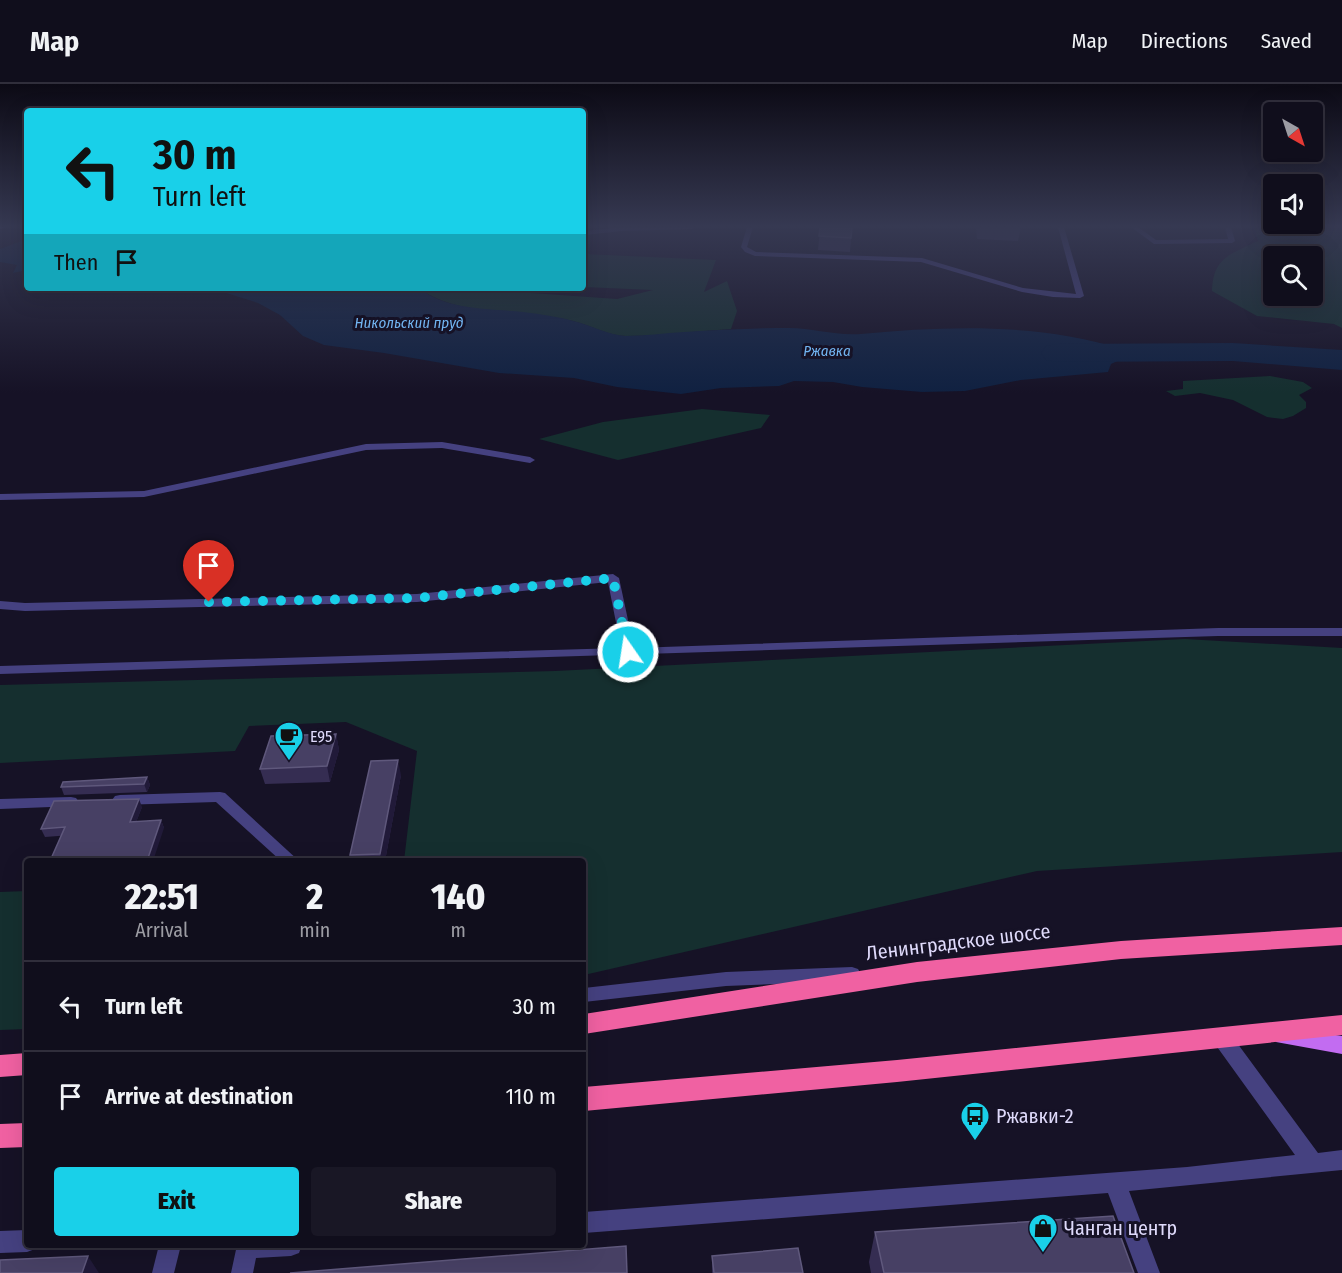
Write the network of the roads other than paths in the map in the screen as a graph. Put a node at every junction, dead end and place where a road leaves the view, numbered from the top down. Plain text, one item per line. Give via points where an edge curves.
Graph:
1 (997, 282) edge
2 (1076, 282) edge
3 (531, 460) dead end
4 (0, 497) edge
5 (0, 605) edge
6 (1342, 632) edge
7 (628, 652) junction
8 (0, 669) edge
9 (104, 800) edge
10 (81, 801) edge
11 (0, 804) edge
12 (288, 858) edge
13 (1342, 936) edge
14 (917, 972) junction
15 (586, 995) edge
16 (586, 1024) edge
17 (1342, 1025) edge
18 (1268, 1034) junction
19 (1222, 1038) junction
20 (1342, 1045) edge
21 (24, 1064) edge
22 (0, 1066) edge
23 (586, 1098) edge
24 (24, 1135) edge
25 (0, 1136) edge
26 (1342, 1160) edge
27 (1312, 1163) junction
28 (1115, 1183) junction
29 (586, 1223) edge
30 (24, 1241) edge
31 (0, 1242) edge
32 (169, 1248) edge
33 (247, 1248) edge
34 (163, 1273) edge
35 (242, 1273) edge
36 (1149, 1273) edge

1 - 2 lane via 1053,296 1080,296
3 - 4 lane via 442,445 366,447 144,494
5 - 7 lane via 417,598 613,578
6 - 7 lane via 1218,632
7 - 8 lane
9 - 12 lane via 220,797
10 - 11 lane
13 - 14 highway, Ленинградское шоссе via 1121,950
14 - 15 lane via 726,979
14 - 16 highway, Ленинградское шоссе
17 - 18 highway
18 - 19 highway
18 - 20 main road
19 - 23 highway
19 - 27 lane
21 - 22 highway
24 - 25 highway
26 - 27 lane
27 - 28 lane
28 - 29 lane
28 - 36 lane
30 - 31 lane
32 - 34 lane
33 - 35 lane

